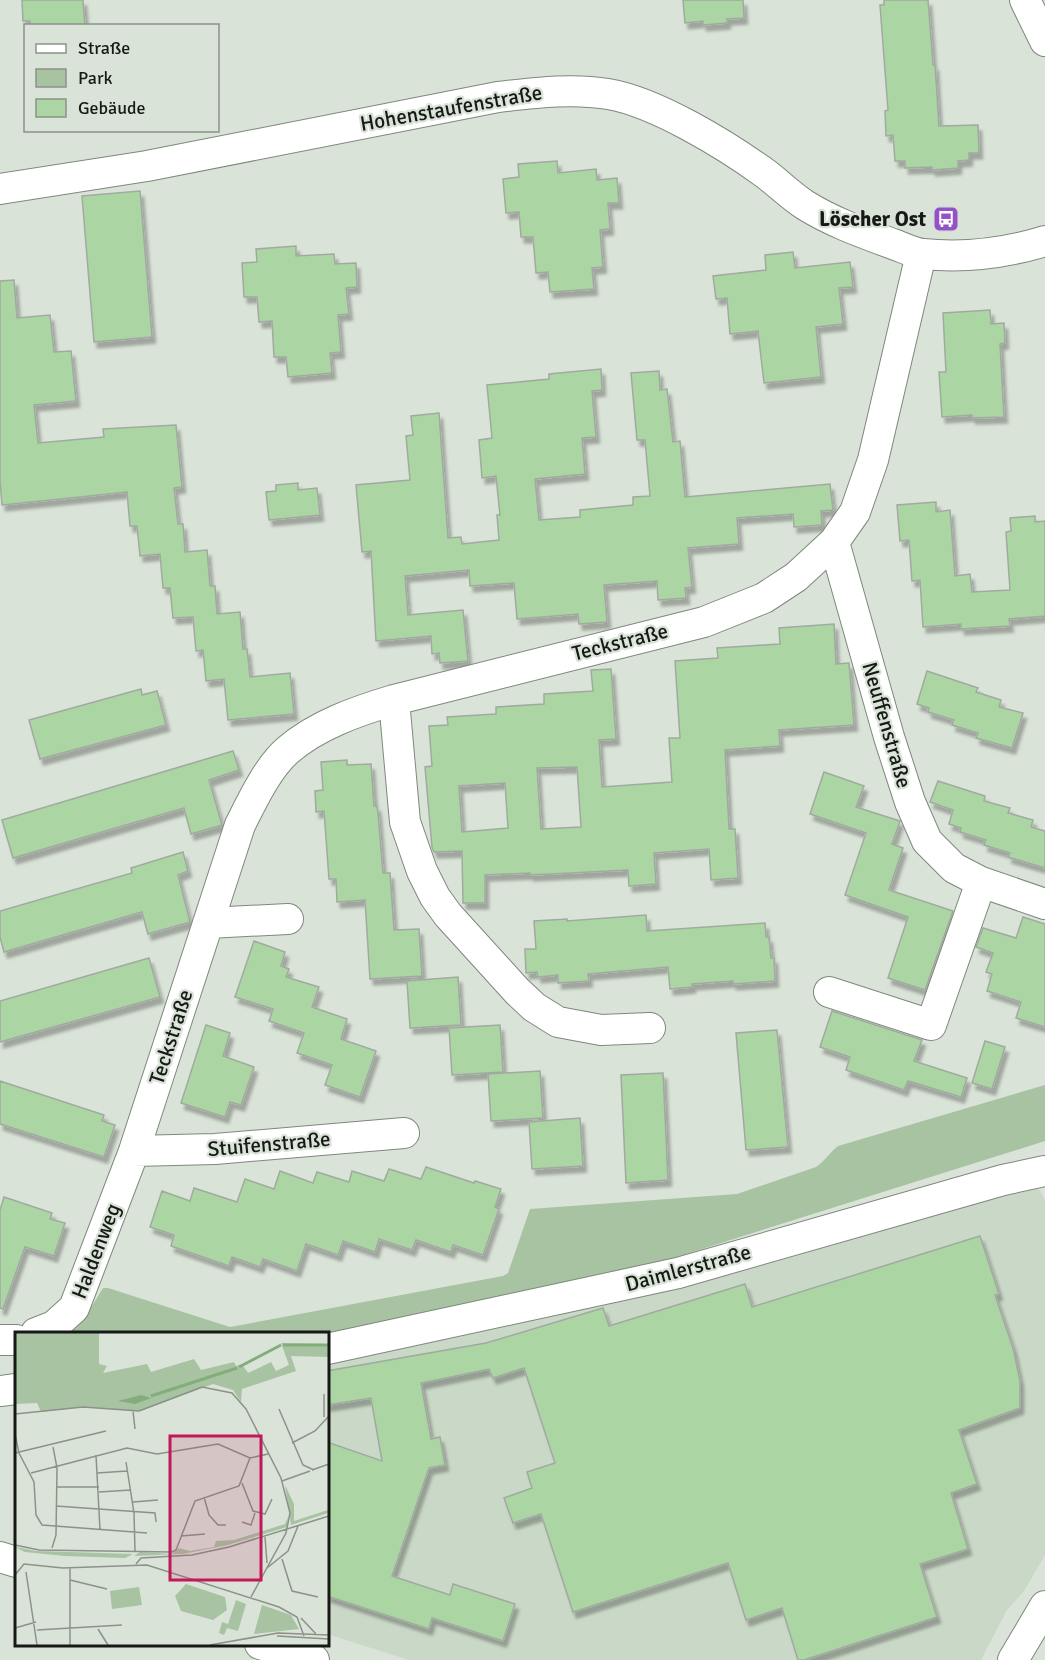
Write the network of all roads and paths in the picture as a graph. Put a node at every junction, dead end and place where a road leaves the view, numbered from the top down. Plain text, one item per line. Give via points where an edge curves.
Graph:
1 (1025, 0) edge
2 (1045, 41) edge
3 (0, 189) edge
4 (1045, 241) edge
5 (921, 254) junction
6 (834, 542) junction
7 (394, 700) junction
8 (981, 882) junction
9 (1045, 904) edge
10 (288, 919) dead end
11 (208, 923) junction
12 (829, 992) dead end
13 (650, 1028) dead end
14 (404, 1133) dead end
15 (134, 1151) junction
16 (1045, 1171) edge
17 (39, 1332) edge
18 (328, 1349) edge
19 (15, 1389) edge
20 (0, 1390) edge
21 (0, 1557) edge
22 (15, 1562) edge
23 (1045, 1606) edge
24 (263, 1645) edge
25 (314, 1660) edge
26 (1013, 1660) edge

1 - 2 street
3 - 5 street, Hohenstaufenstraße via 147,166 498,97 549,91 597,93 638,103 704,134 805,205 855,230
4 - 5 street, Hohenstaufenstraße via 1006,251
5 - 6 street, Teckstraße via 873,459 855,512
6 - 7 street, Teckstraße via 796,577 747,607 705,622
6 - 8 street, Neuffenstraße via 909,802 927,841 954,868
7 - 11 street, Teckstraße via 341,719 287,751 240,825
7 - 13 street via 405,822 422,871 448,915 517,991 558,1022 601,1030
8 - 9 street, Neuffenstraße
8 - 12 street via 931,1025
10 - 11 street
11 - 15 street, Teckstraße
14 - 15 street, Stuifenstraße via 215,1149
15 - 17 street, Haldenweg via 74,1308 54,1326
16 - 18 street, Daimlerstraße via 678,1273
19 - 20 street
21 - 22 street
23 - 26 street
24 - 25 street

